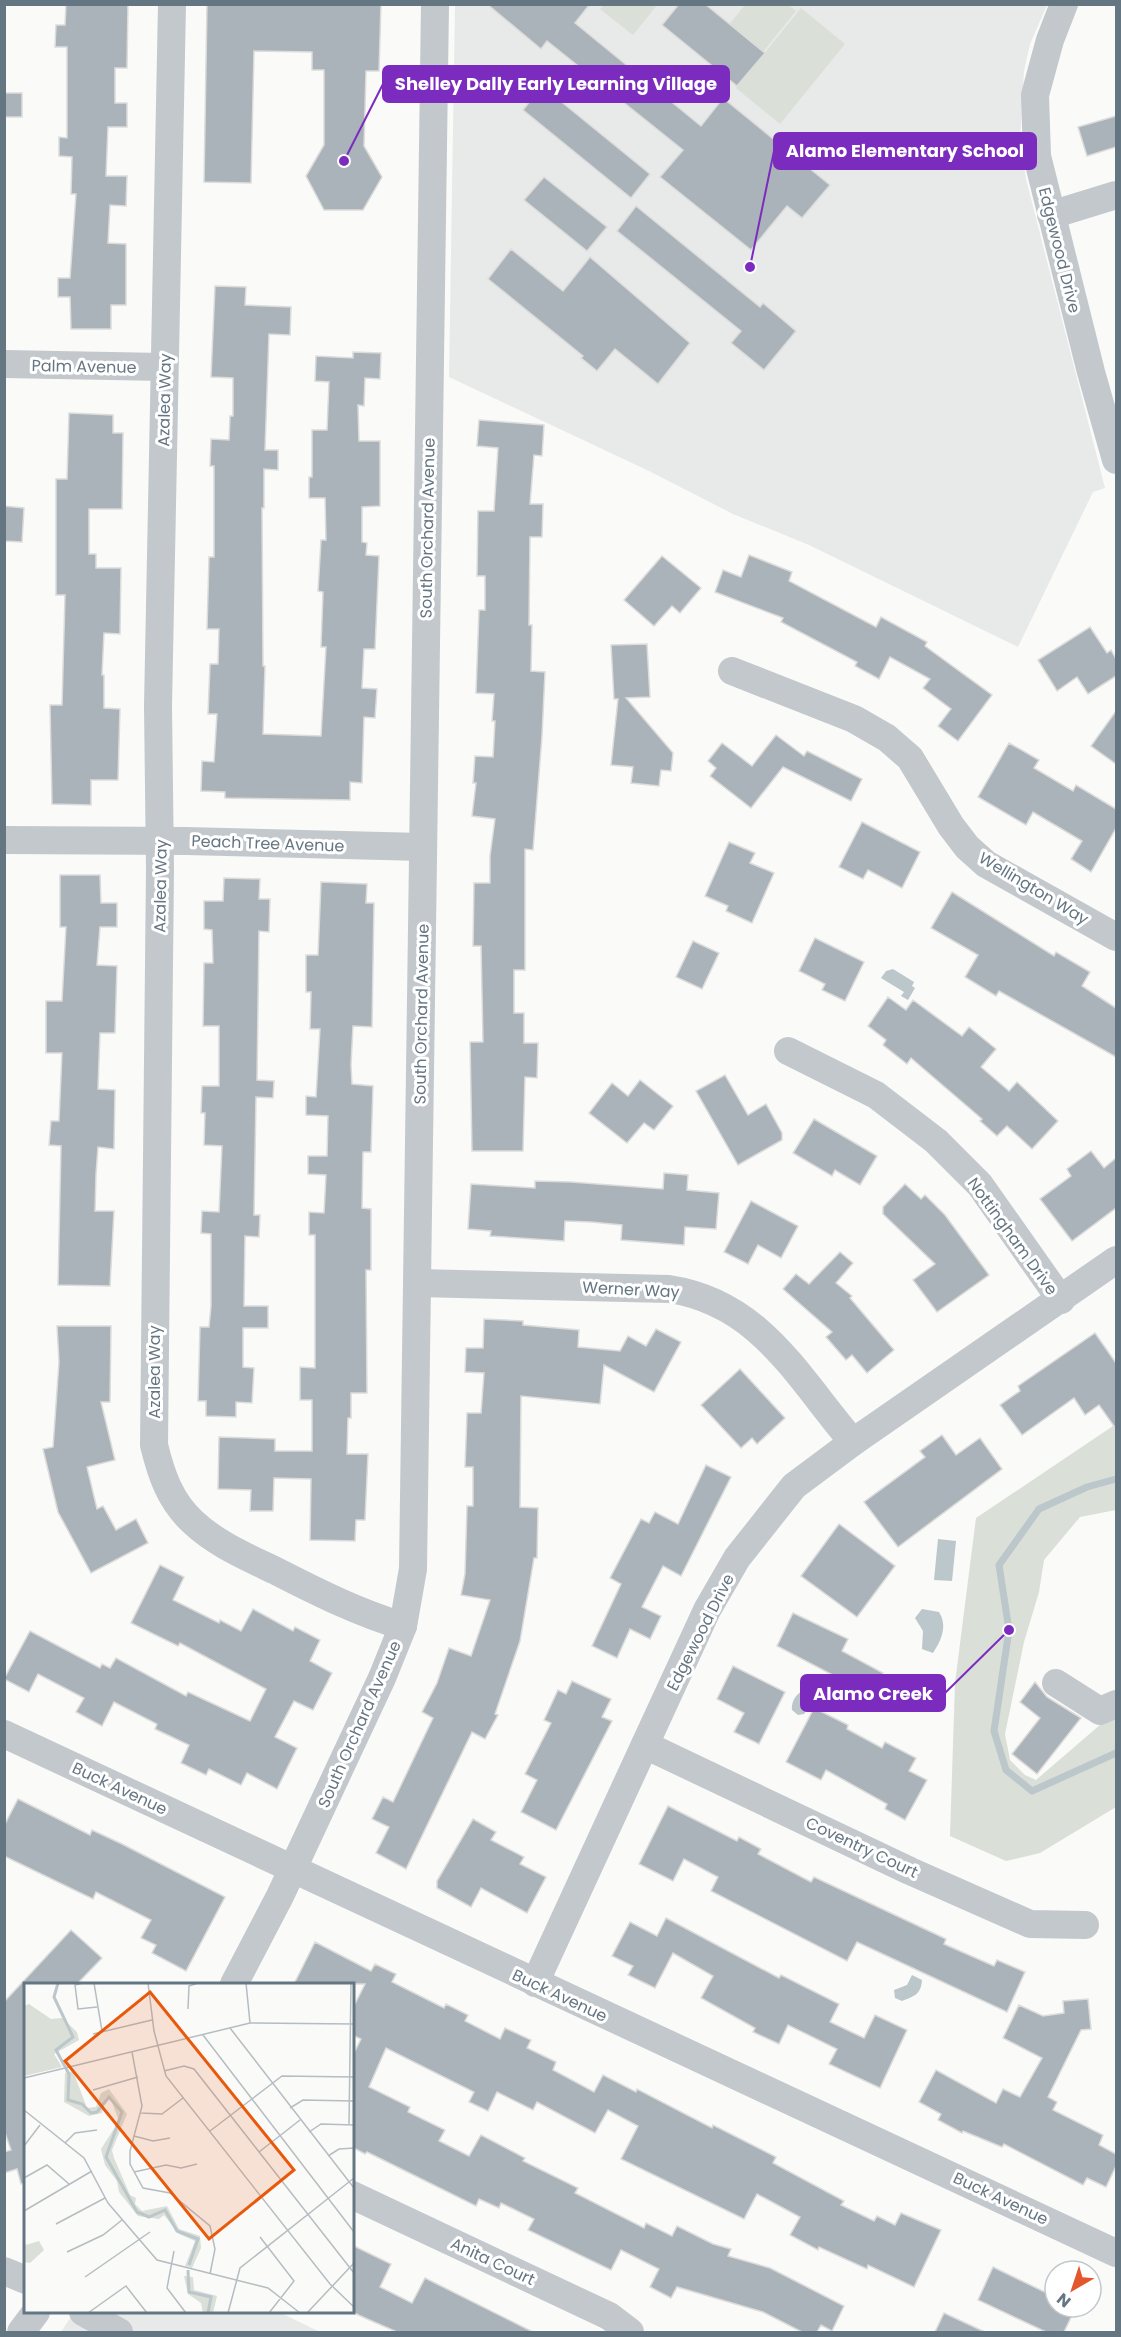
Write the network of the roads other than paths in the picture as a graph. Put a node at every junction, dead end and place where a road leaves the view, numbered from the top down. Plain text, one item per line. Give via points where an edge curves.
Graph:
1 (172, 4) edge
2 (435, 4) edge
3 (1064, 4) edge
4 (1116, 195) edge
5 (1051, 215) junction
6 (4, 364) edge
7 (164, 367) junction
8 (1116, 459) edge
9 (732, 671) dead end
10 (4, 840) edge
11 (160, 842) junction
12 (423, 847) junction
13 (1116, 937) edge
14 (789, 1051) dead end
15 (1116, 1260) edge
16 (418, 1283) junction
17 (1061, 1300) junction
18 (854, 1442) junction
19 (402, 1626) junction
20 (1056, 1683) dead end
21 (1116, 1704) edge
22 (4, 1734) edge
23 (645, 1745) junction
24 (292, 1870) junction
25 (1085, 1925) dead end
26 (235, 1983) edge
27 (535, 1983) junction
28 (354, 2196) edge
29 (1112, 2251) edge
30 (4, 2271) edge
31 (24, 2279) edge
32 (35, 2313) edge
33 (21, 2332) edge
34 (630, 2332) edge

1 - 7 street, Azalea Way
2 - 12 street, South Orchard Avenue
3 - 5 street, Edgewood Drive via 1035,95 1037,156
4 - 5 street
5 - 8 street, Edgewood Drive
6 - 7 street, Palm Avenue
7 - 11 street, Azalea Way via 158,706
9 - 13 street, Wellington Way via 854,719 887,738 910,758 951,826 986,864
10 - 11 street, Peach Tree Avenue
11 - 12 street, Peach Tree Avenue
11 - 19 street, Azalea Way via 153,1358 154,1445 162,1479 192,1521 218,1541 304,1586
12 - 16 street, South Orchard Avenue
14 - 17 street, Nottingham Drive via 876,1095 936,1141 980,1185
15 - 17 street, Edgewood Drive
16 - 18 street, Werner Way via 669,1289 695,1293 740,1315 771,1341
16 - 19 street, South Orchard Avenue via 413,1569
17 - 18 street, Edgewood Drive
18 - 23 street, Edgewood Drive via 794,1486 737,1558 707,1610
19 - 24 street, South Orchard Avenue via 382,1678
20 - 21 street via 1100,1711
22 - 24 street, Buck Avenue
23 - 25 street, Coventry Court via 1030,1924
23 - 27 street, Edgewood Drive
24 - 26 street, South Orchard Avenue
24 - 27 street, Buck Avenue
27 - 29 street, Buck Avenue
28 - 34 street, Anita Court via 609,2316
30 - 31 street
32 - 33 street

